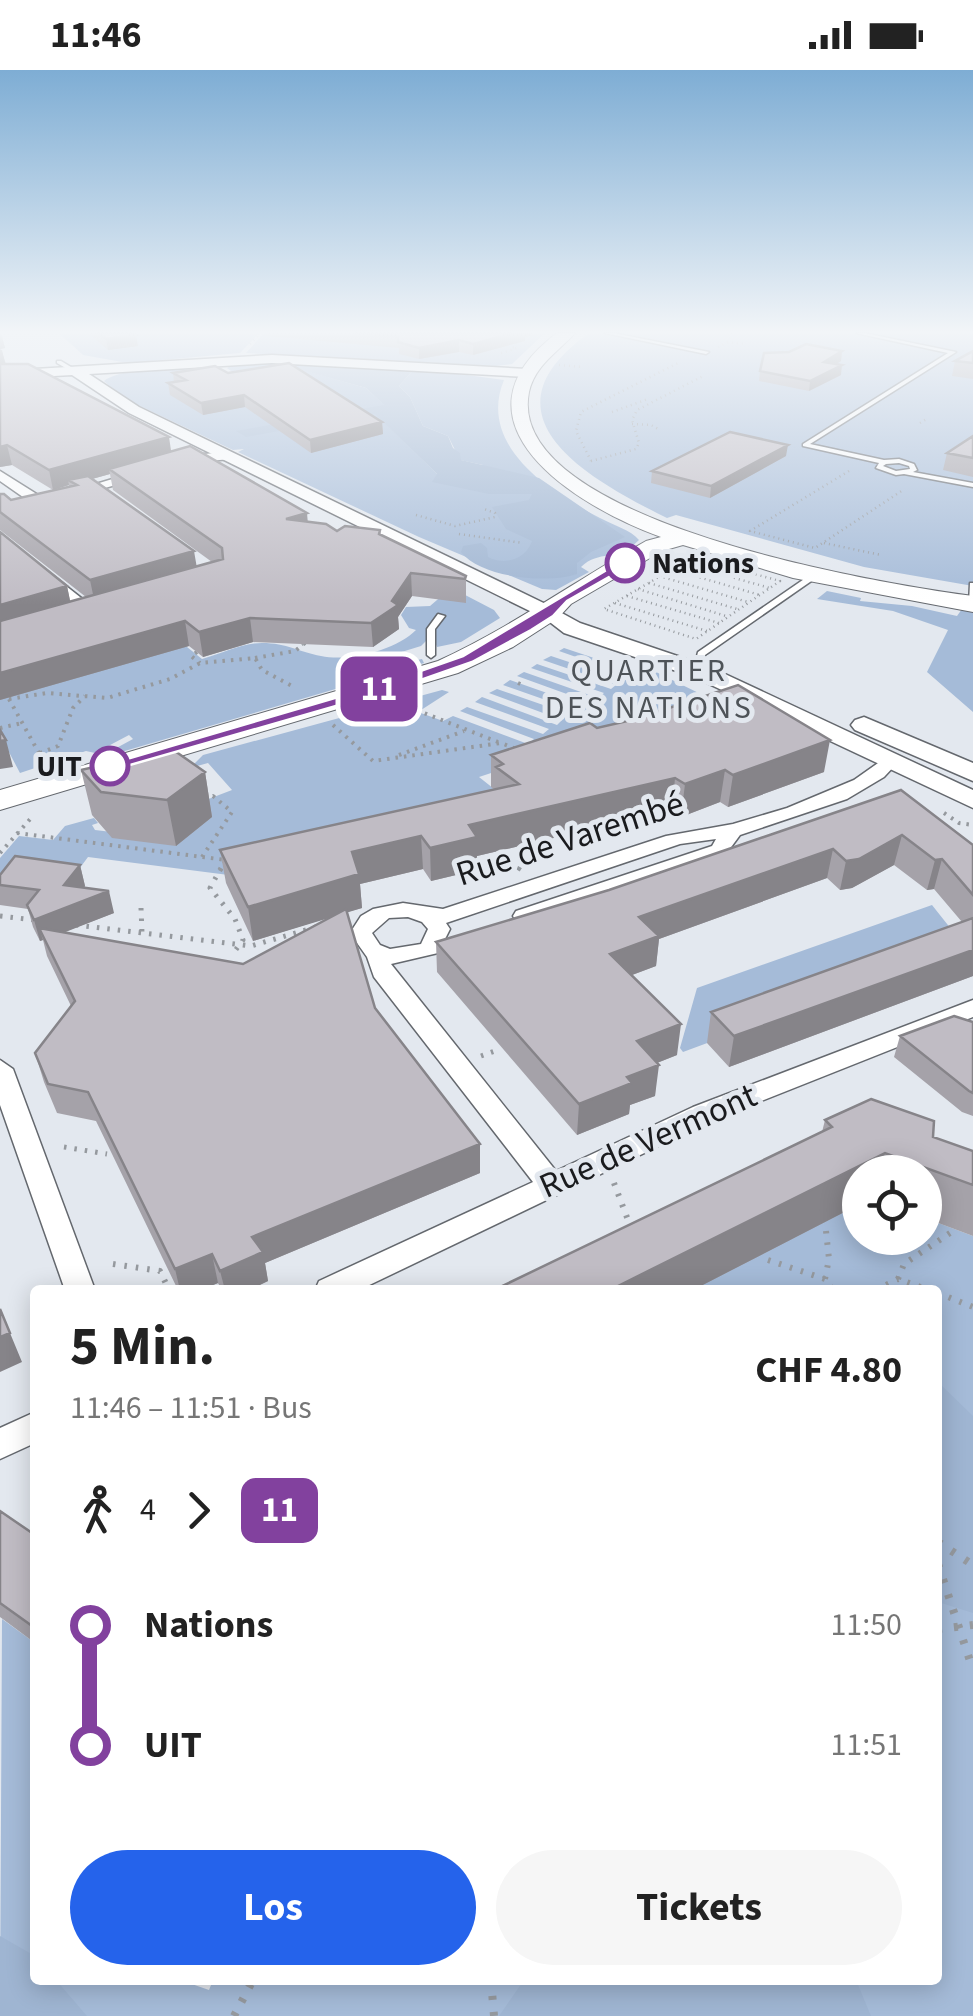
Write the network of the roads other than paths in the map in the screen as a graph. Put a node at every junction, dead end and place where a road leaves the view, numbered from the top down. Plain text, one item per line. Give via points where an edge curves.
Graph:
1 (162, 424) edge
2 (522, 424) edge
3 (839, 424) edge
4 (227, 456) junction
5 (0, 475) edge
6 (973, 486) edge
7 (95, 488) junction
8 (38, 501) junction
9 (114, 502) edge
10 (19, 506) edge
11 (0, 538) edge
12 (684, 538) junction
13 (816, 574) junction
14 (973, 584) edge
15 (973, 604) edge
16 (580, 607) junction
17 (549, 613) junction
18 (94, 615) edge
19 (441, 616) dead end
20 (703, 652) junction
21 (431, 655) dead end
22 (888, 762) junction
23 (973, 773) edge
24 (0, 800) edge
25 (966, 811) edge
26 (732, 831) junction
27 (430, 917) junction
28 (498, 924) edge
29 (464, 936) edge
30 (430, 948) junction
31 (379, 954) junction
32 (973, 1008) edge
33 (0, 1069) edge
34 (550, 1184) junction
35 (78, 1285) edge
36 (340, 1285) edge
37 (30, 1429) edge
38 (0, 1444) edge

1 - 4 street
2 - 12 main road via 544,461 602,504
3 - 6 lane via 805,445
4 - 7 street via 196,458
4 - 17 street
5 - 8 street
7 - 8 street
7 - 9 street
8 - 10 street
11 - 18 street
12 - 13 main road
12 - 16 main road via 670,554
12 - 17 main road via 654,546
13 - 15 main road
13 - 20 lane
14 - 15 lane
16 - 17 main road
16 - 20 main road via 589,618
17 - 20 main road via 572,628
17 - 24 main road via 479,654 414,679
19 - 21 lane via 431,629
20 - 22 main road
20 - 23 main road
22 - 25 main road
22 - 26 street, Rue de Varembé via 854,790
26 - 27 street, Rue de Varembé via 673,840
26 - 28 street, Rue de Varembé via 719,850
27 - 30 street via 439,929
27 - 31 street via 400,910 370,919 362,939
29 - 30 street, Rue de Varembé
30 - 31 street via 400,957
31 - 34 street via 386,977
32 - 34 street, Rue de Vermont via 702,1114
33 - 35 street
34 - 36 street, Rue de Vermont
37 - 38 street

